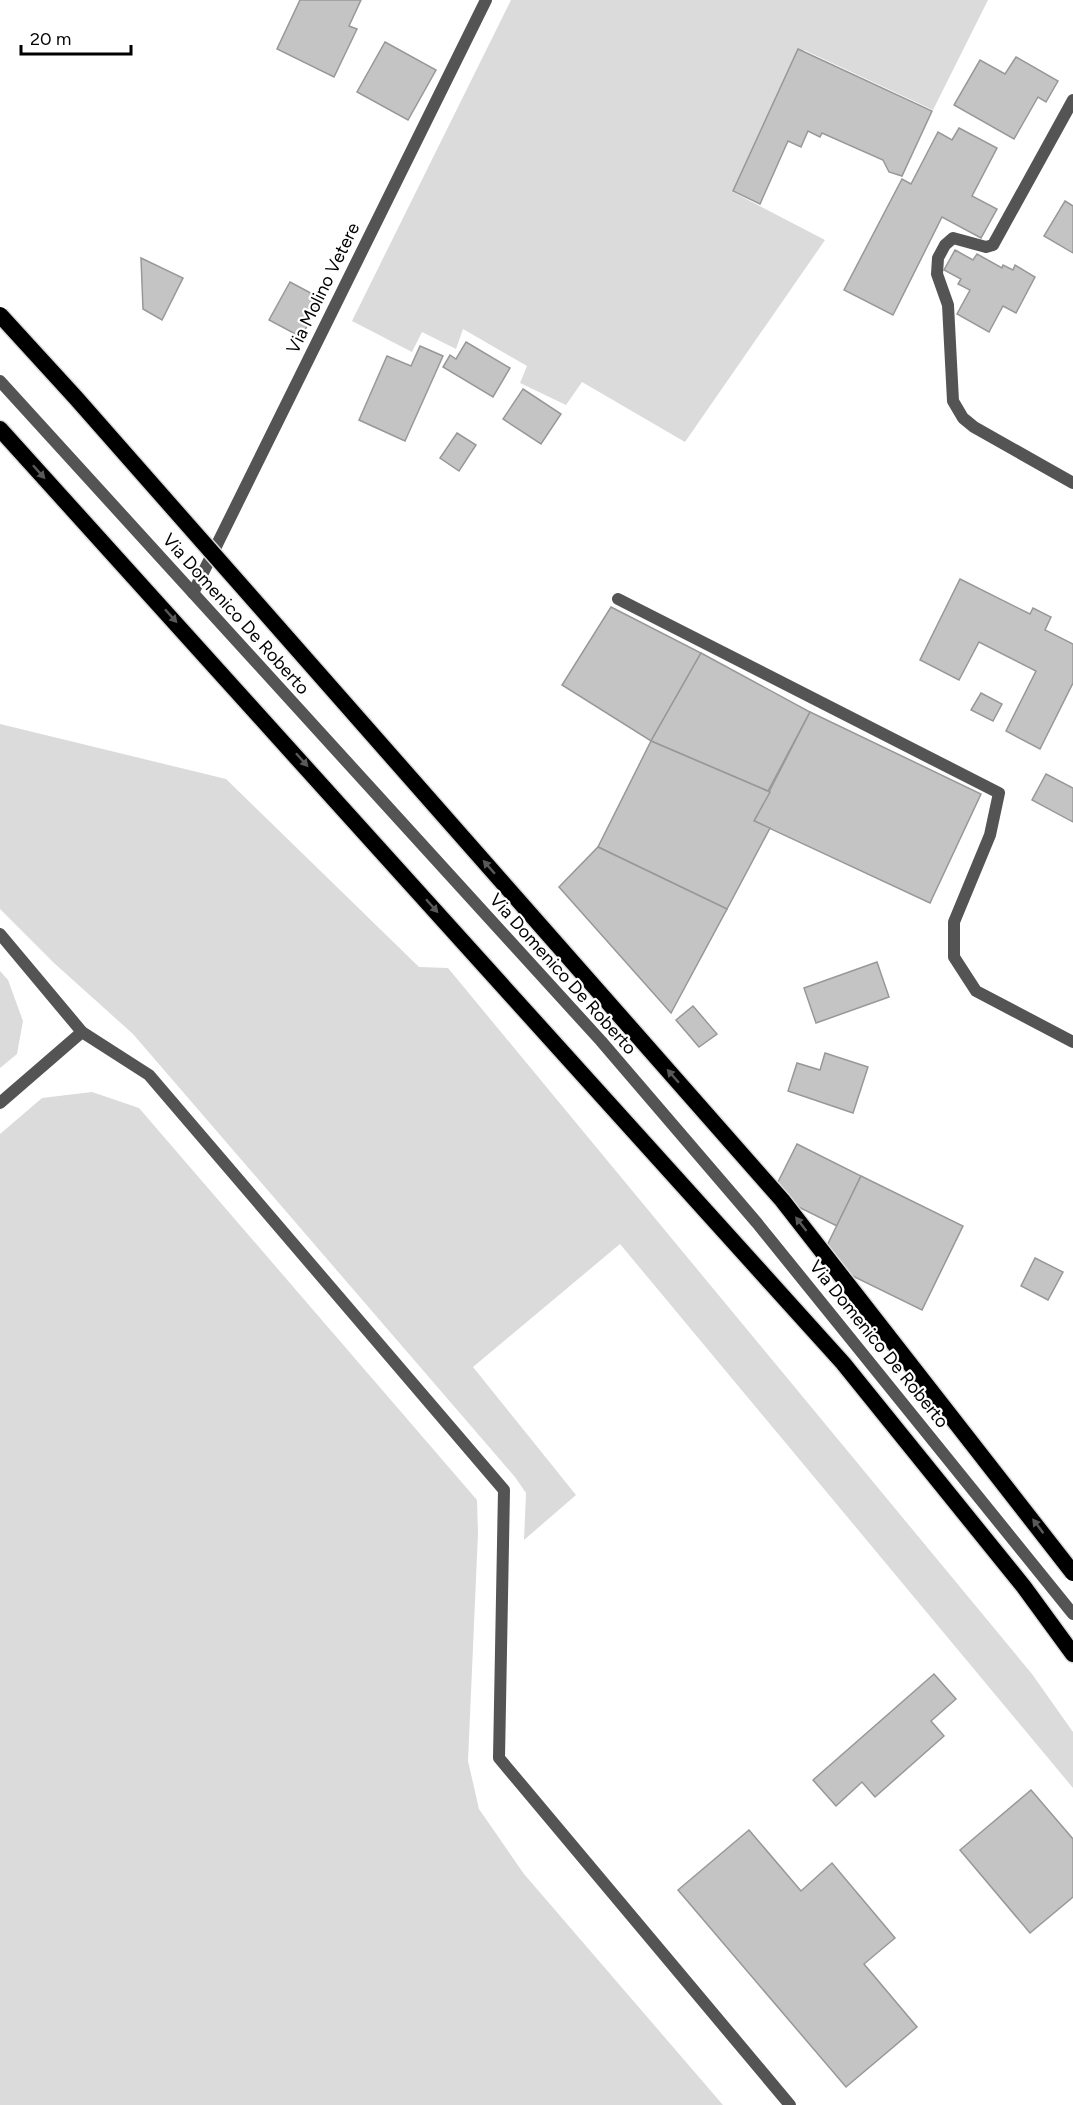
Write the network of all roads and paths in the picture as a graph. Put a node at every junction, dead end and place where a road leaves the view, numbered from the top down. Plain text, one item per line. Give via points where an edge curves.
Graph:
1 (486, 0) edge
2 (1073, 100) edge
3 (0, 315) edge
4 (0, 381) edge
5 (0, 429) edge
6 (1073, 483) edge
7 (193, 593) junction
8 (618, 600) dead end
9 (0, 934) edge
10 (82, 1032) junction
11 (1073, 1042) edge
12 (0, 1103) edge
13 (1073, 1573) edge
14 (1073, 1614) edge
15 (1073, 1654) edge
16 (790, 2105) edge

1 - 7 street, Via Molino Vetere
2 - 6 street via 993,245 952,238 938,258 937,274 948,305 953,401 963,418
13 -> 3 highway, bridge via 782,1200
4 - 7 street, Via Domenico De Roberto
5 -> 15 highway via 843,1363 1024,1587
7 - 14 street, Via Domenico De Roberto via 601,1041 726,1186
8 - 11 street via 999,793 990,835 954,922 954,957 976,991
9 - 10 street
10 - 12 street
10 - 16 street via 149,1075 504,1490 499,1758

